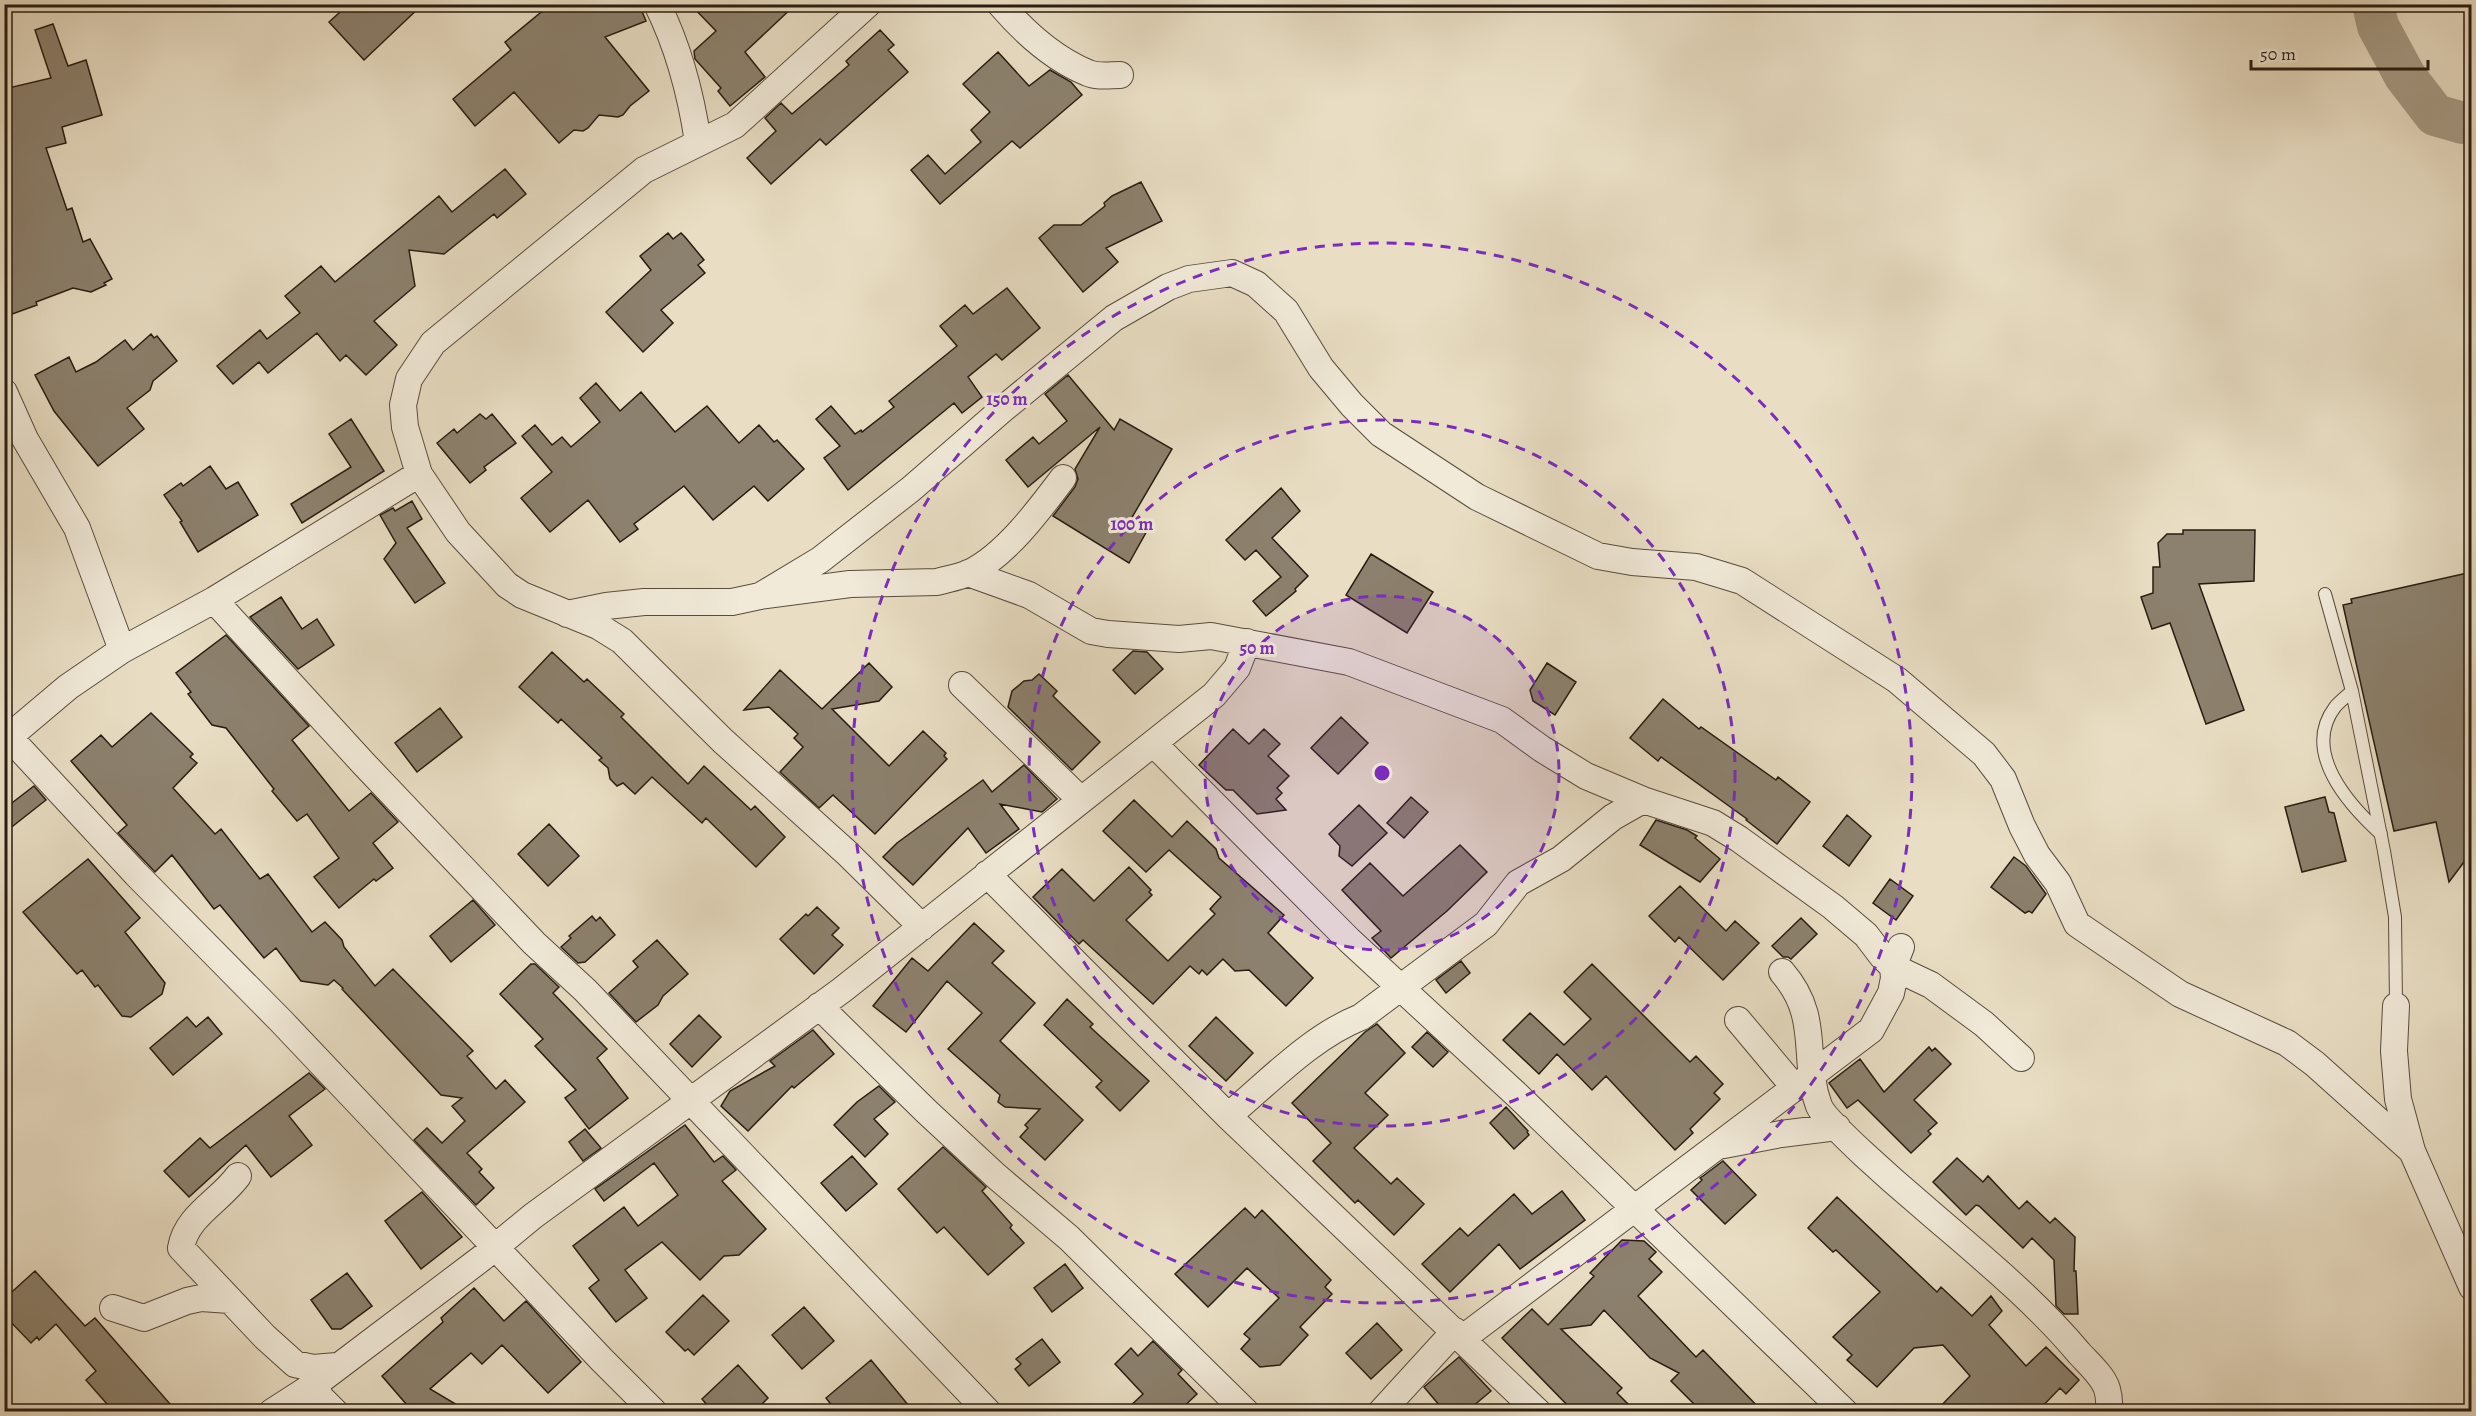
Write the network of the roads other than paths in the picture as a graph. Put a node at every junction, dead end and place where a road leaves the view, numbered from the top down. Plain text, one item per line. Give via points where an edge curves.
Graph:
1 (657, 4) edge
2 (868, 4) edge
3 (1000, 4) edge
4 (1120, 75) dead end
5 (698, 142) junction
6 (4, 392) edge
7 (419, 474) junction
8 (1063, 478) dead end
9 (968, 573) junction
10 (2325, 594) dead end
11 (760, 596) junction
12 (214, 600) junction
13 (567, 614) junction
14 (1247, 642) junction
15 (122, 650) junction
16 (962, 686) dead end
17 (2352, 691) junction
18 (7, 739) edge
19 (1154, 744) junction
20 (1081, 800) junction
21 (1643, 800) junction
22 (2381, 834) junction
23 (987, 874) junction
24 (922, 927) junction
25 (1897, 957) junction
26 (1782, 972) dead end
27 (1402, 987) junction
28 (2396, 1005) joint
29 (819, 1006) junction
30 (1738, 1020) dead end
31 (2021, 1058) dead end
32 (1804, 1081) junction
33 (690, 1099) junction
34 (1228, 1116) junction
35 (1837, 1127) junction
36 (1720, 1146) junction
37 (2412, 1152) junction
38 (238, 1176) dead end
39 (1634, 1208) junction
40 (495, 1247) junction
41 (2472, 1287) edge
42 (230, 1300) junction
43 (113, 1308) dead end
44 (1459, 1335) junction
45 (337, 1366) junction
46 (314, 1385) junction
47 (272, 1412) edge
48 (336, 1412) edge
49 (654, 1412) edge
50 (988, 1412) edge
51 (1246, 1412) edge
52 (1382, 1412) edge
53 (1538, 1412) edge
54 (1845, 1412) edge
55 (2108, 1412) edge

1 - 5 street via 683,72
2 - 5 street via 735,125
3 - 4 street via 1021,28 1055,54 1090,74
5 - 7 street via 644,170 433,343 409,379 403,405 405,427
6 - 15 street via 25,439 77,528
7 - 12 street
7 - 13 street via 458,532 507,585
8 - 9 street via 1002,548
9 - 11 street via 937,582 850,584
9 - 14 street via 1029,596 1091,631 1179,639 1211,636
10 - 17 lane
11 - 13 street via 732,602 644,602
11 - 37 street via 820,560 911,489 1114,318 1168,287 1189,279 1232,273 1256,284 1286,310 1321,368 1381,434 1478,497 1598,556 1696,567 1742,581 1897,680 1984,754 2003,778 2022,826 2058,883 2077,924 2180,994 2287,1043
12 - 15 street
12 - 33 street via 363,764
13 - 24 street via 622,641
14 - 19 street via 1238,668 1214,695
14 - 21 street via 1349,662 1502,720 1586,776
15 - 18 street via 68,687
16 - 20 street
17 - 22 lane
17 - 22 lane via 2335,708 2326,725 2329,768 2342,793
18 - 40 street
19 - 20 street
19 - 27 street via 1349,940
20 - 23 street
21 - 25 street via 1713,823 1739,839
21 - 27 street via 1613,817 1561,859 1518,883 1486,924
22 - 28 lane via 2395,917
23 - 24 street
23 - 34 street
24 - 29 street
25 - 31 street
25 - 32 street via 1891,993 1871,1030
26 - 32 street via 1802,1002 1809,1036
27 - 34 street via 1361,1017 1338,1026
27 - 39 street
28 - 37 street via 2398,1099
29 - 33 street
29 - 51 street via 934,1119 1069,1238
30 - 32 street
32 - 35 street
32 - 36 street
33 - 40 street
33 - 50 street
34 - 44 street
35 - 36 street
35 - 55 street via 2054,1324 2107,1388
36 - 39 street
37 - 41 street
38 - 42 street via 191,1222 181,1248
39 - 44 street
39 - 54 street
40 - 45 street
40 - 49 street
42 - 43 street via 201,1298 144,1318
42 - 45 street via 296,1364 314,1368
44 - 52 street
44 - 53 street
45 - 46 street
46 - 47 street
46 - 48 street

